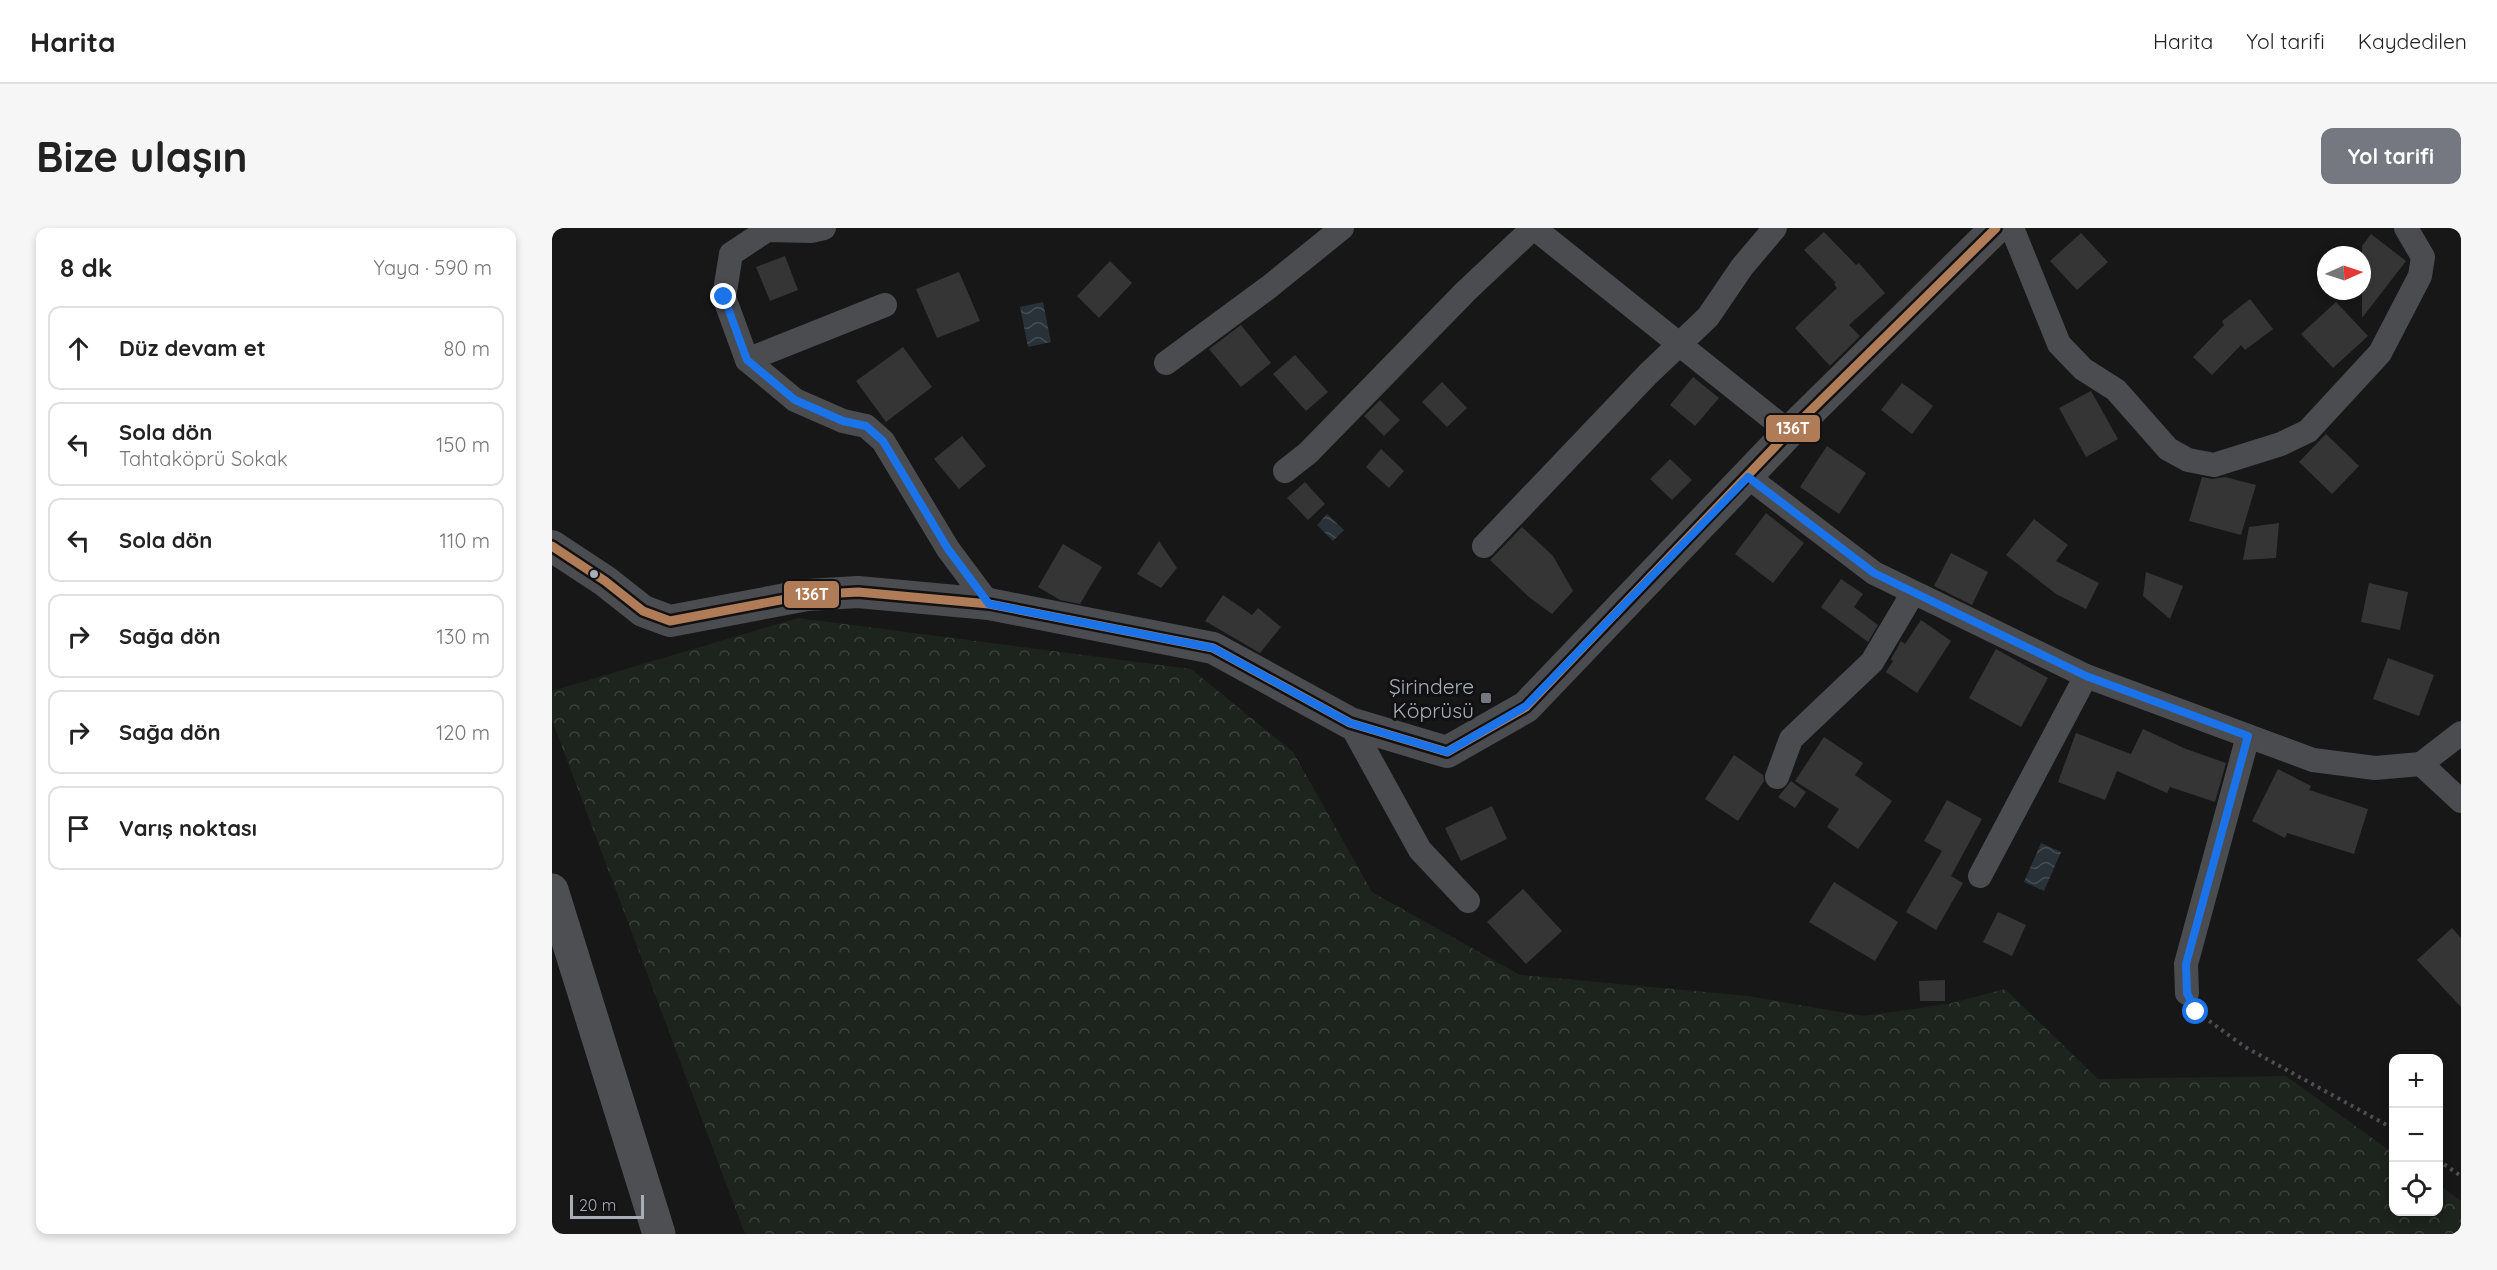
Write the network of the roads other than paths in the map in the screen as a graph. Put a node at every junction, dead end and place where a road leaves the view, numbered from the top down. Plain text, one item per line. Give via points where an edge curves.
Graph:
1 (824, 228) edge
2 (1342, 228) edge
3 (1534, 228) edge
4 (1775, 228) edge
5 (1996, 228) edge
6 (2012, 228) edge
7 (2406, 228) edge
8 (885, 305) dead end
9 (1680, 344) junction
10 (747, 360) junction
11 (1166, 363) dead end
12 (1790, 432) junction
13 (1285, 471) dead end
14 (1748, 477) junction
15 (552, 546) edge
16 (1484, 546) dead end
17 (566, 561) edge
18 (1913, 593) junction
19 (989, 604) junction
20 (2086, 676) junction
21 (1350, 723) junction
22 (2461, 733) edge
23 (2248, 736) junction
24 (2421, 764) junction
25 (1777, 777) dead end
26 (2461, 801) edge
27 (1980, 876) dead end
28 (552, 890) edge
29 (1468, 902) dead end
30 (552, 937) edge
31 (2187, 993) road end
32 (616, 1099) junction
33 (659, 1234) edge

1 - 10 street via 767,230 731,254 724,297
2 - 11 street
3 - 9 street
3 - 13 street via 1466,291 1308,453
4 - 9 street via 1708,317
5 - 12 street
6 - 7 street via 2059,344 2083,369 2116,390 2168,449 2188,460 2214,465 2282,444 2308,431 2380,353 2420,276 2423,257
8 - 10 street
9 - 12 street
9 - 16 street
10 - 19 street via 795,400 843,421 866,426 883,441 948,549
12 - 14 street
14 - 18 street via 1874,573
14 - 21 street via 1526,706 1447,752
15 - 17 street
17 - 19 street via 643,610 670,621 807,595 858,592
18 - 20 street
18 - 25 street via 1872,662 1791,739
19 - 21 street via 1213,648
20 - 23 street
20 - 27 street
21 - 29 street via 1420,850
22 - 24 street
23 - 24 street via 2313,760 2375,768
23 - 31 street via 2186,964
24 - 26 street
28 - 32 main road
30 - 32 main road
32 - 33 main road

